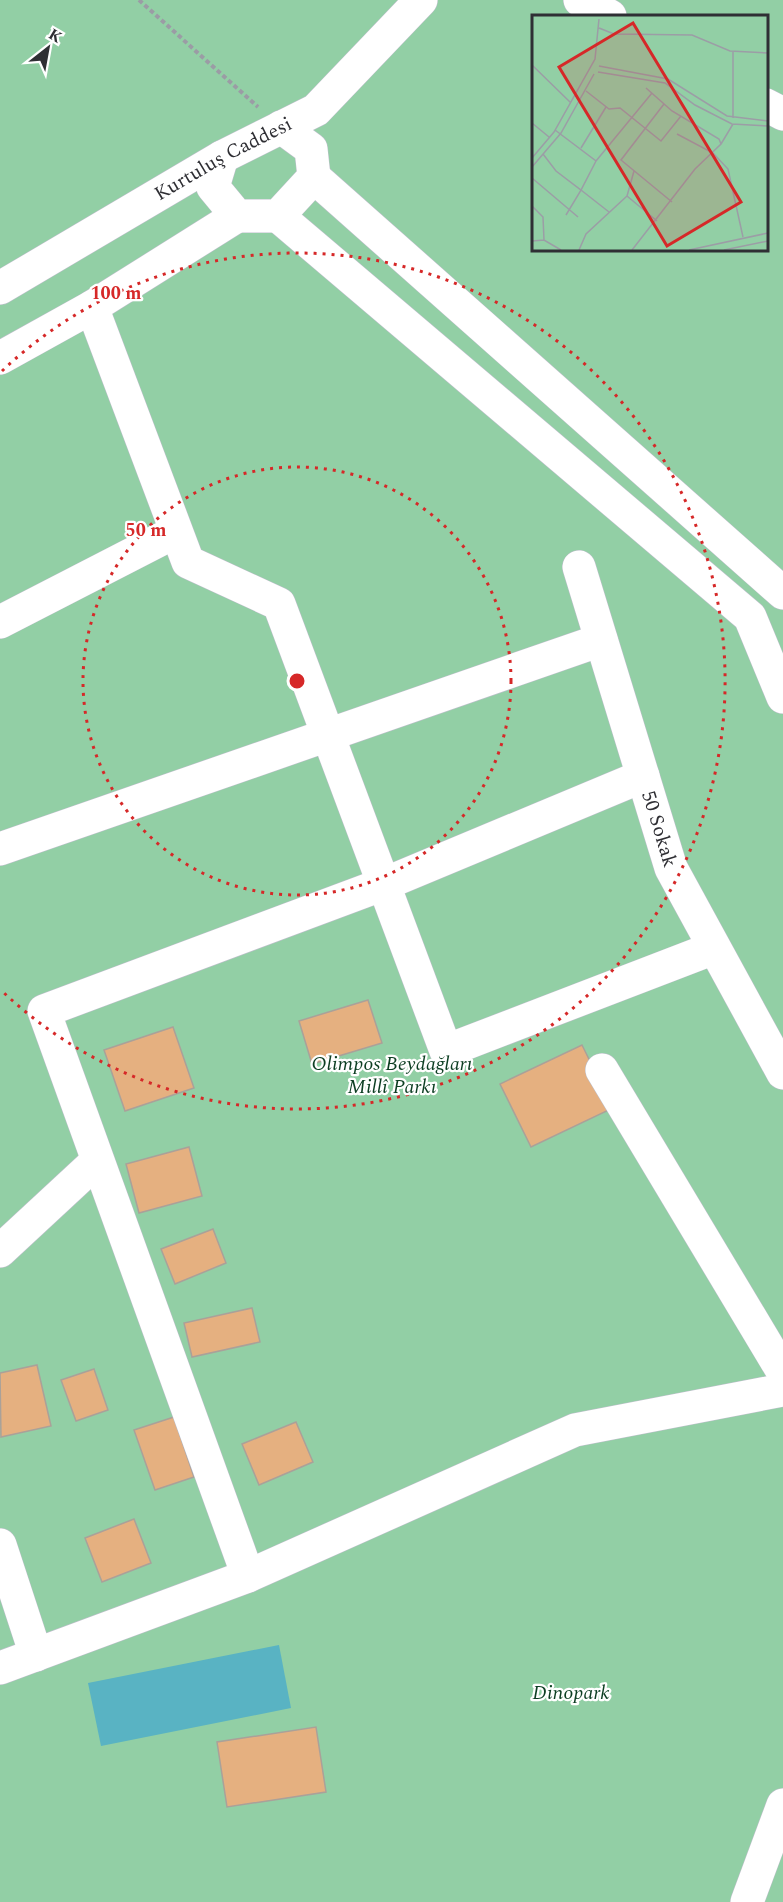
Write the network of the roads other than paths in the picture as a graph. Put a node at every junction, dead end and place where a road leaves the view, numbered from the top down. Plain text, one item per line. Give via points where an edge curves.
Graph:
1 (421, 0) edge
2 (580, 0) edge
3 (608, 15) edge
4 (768, 106) edge
5 (316, 110) junction
6 (783, 114) edge
7 (281, 127) junction
8 (222, 157) junction
9 (313, 163) junction
10 (237, 216) junction
11 (278, 216) junction
12 (0, 288) edge
13 (92, 307) junction
14 (0, 358) edge
15 (176, 532) junction
16 (579, 567) dead end
17 (783, 592) edge
18 (0, 622) edge
19 (601, 640) junction
20 (783, 697) edge
21 (328, 735) junction
22 (643, 776) junction
23 (0, 849) edge
24 (383, 884) junction
25 (714, 948) junction
26 (602, 1070) dead end
27 (783, 1073) edge
28 (97, 1161) junction
29 (0, 1251) edge
30 (783, 1372) edge
31 (783, 1390) edge
32 (0, 1545) edge
33 (248, 1575) junction
34 (36, 1655) junction
35 (0, 1668) edge
36 (783, 1805) edge
37 (747, 1902) edge

1 - 5 street, Kurtuluş Caddesi
2 - 3 street
4 - 6 street
5 - 7 street, Kurtuluş Caddesi
5 - 9 street
7 - 8 street, Kurtuluş Caddesi
7 - 9 street
8 - 10 street via 213,187
8 - 12 street, Kurtuluş Caddesi
9 - 11 street
9 - 17 street
10 - 11 street
10 - 13 street
11 - 20 street via 750,617
13 - 14 street
13 - 15 street
15 - 18 street
15 - 21 street via 188,562 279,604
16 - 19 street, 50 Sokak
19 - 21 street
19 - 22 street, 50 Sokak
21 - 23 street
21 - 24 street
22 - 24 street
22 - 25 street, 50 Sokak via 671,868
24 - 25 street via 446,1051
24 - 28 street via 44,1011
25 - 27 street, 50 Sokak
26 - 30 street
28 - 29 street
28 - 33 street
31 - 33 street via 575,1430
32 - 34 street
33 - 34 street
34 - 35 street
36 - 37 street

